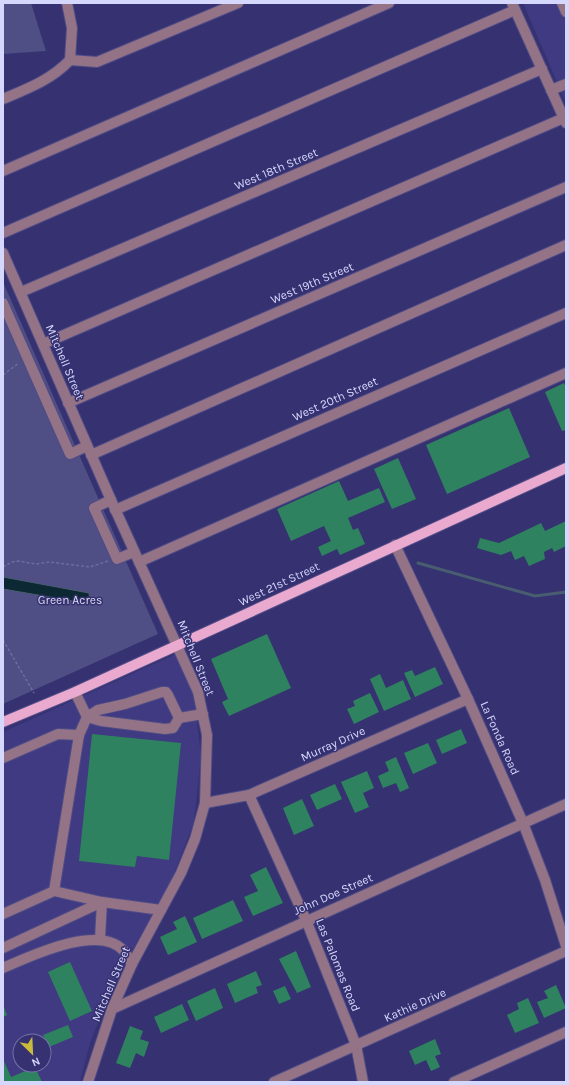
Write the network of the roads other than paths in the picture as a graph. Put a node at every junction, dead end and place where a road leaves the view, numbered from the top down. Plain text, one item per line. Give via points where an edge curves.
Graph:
1 (67, 3) edge
2 (238, 3) edge
3 (389, 3) edge
4 (562, 3) edge
5 (514, 6) edge
6 (566, 12) edge
7 (70, 60) junction
8 (542, 69) junction
9 (566, 84) edge
10 (551, 90) junction
11 (3, 99) edge
12 (565, 120) edge
13 (3, 171) edge
14 (566, 187) edge
15 (3, 233) edge
16 (566, 245) edge
17 (3, 253) edge
18 (20, 292) junction
19 (3, 303) edge
20 (566, 312) edge
21 (43, 344) junction
22 (566, 373) edge
23 (68, 403) junction
24 (89, 450) junction
25 (566, 468) edge
26 (111, 500) junction
27 (115, 510) junction
28 (395, 545) junction
29 (134, 552) junction
30 (139, 562) junction
31 (177, 645) junction
32 (75, 692) junction
33 (468, 698) junction
34 (203, 714) junction
35 (88, 717) junction
36 (180, 718) junction
37 (3, 722) edge
38 (79, 735) junction
39 (3, 758) edge
40 (249, 795) junction
41 (205, 803) junction
42 (566, 804) edge
43 (523, 823) junction
44 (54, 891) junction
45 (102, 902) junction
46 (161, 910) junction
47 (3, 914) edge
48 (306, 920) junction
49 (100, 939) junction
50 (566, 946) edge
51 (3, 948) edge
52 (566, 951) edge
53 (132, 964) junction
54 (3, 968) edge
55 (112, 1008) junction
56 (566, 1032) edge
57 (356, 1045) junction
58 (88, 1082) edge
59 (274, 1082) edge
60 (363, 1082) edge
61 (454, 1082) edge

1 - 7 street via 72,28
2 - 7 street via 97,62
3 - 13 street
4 - 6 street
5 - 8 street
5 - 15 street
7 - 11 street via 40,83
8 - 10 street
8 - 18 street, West 18th Street
9 - 10 street
10 - 12 street
12 - 21 street
14 - 23 street, West 19th Street
16 - 24 street
17 - 18 street, Mitchell Street
18 - 21 street, Mitchell Street
19 - 24 street via 70,454
20 - 27 street, West 20th Street
21 - 23 street, Mitchell Street
22 - 30 street
23 - 24 street, Mitchell Street
24 - 26 street, Mitchell Street
25 - 28 main road, West 21st Street
26 - 27 street, Mitchell Street
26 - 29 street via 94,508 117,559
27 - 29 street, Mitchell Street
28 - 31 main road, West 21st Street
28 - 33 street, La Fonda Road
29 - 30 street, Mitchell Street
30 - 31 street, Mitchell Street
31 - 32 main road, West 21st Street
31 - 34 street, Mitchell Street via 198,692
32 - 35 street
32 - 37 main road, West 21st Street
33 - 40 street, Murray Drive
33 - 43 street, La Fonda Road
34 - 36 street
34 - 41 street, Mitchell Street via 207,735
35 - 36 street via 165,730 173,728
35 - 36 street via 98,710 166,692
35 - 38 street
38 - 39 street via 58,734
38 - 44 street
40 - 41 street, Murray Drive
40 - 48 street, Las Palomas Road
41 - 46 street, Mitchell Street via 196,839 182,873
42 - 43 street, John Doe Street
43 - 48 street, John Doe Street
43 - 50 street, La Fonda Road
44 - 45 street
44 - 47 street
45 - 46 street
45 - 49 street
45 - 51 street
46 - 53 street, Mitchell Street
48 - 55 street, John Doe Street
48 - 57 street, Las Palomas Road
49 - 53 street via 124,950
49 - 54 street via 78,940
52 - 57 street, Kathie Drive
53 - 55 street, Mitchell Street
55 - 58 street, Mitchell Street
56 - 61 street
57 - 59 street, Kathie Drive
57 - 60 street, Las Palomas Road

